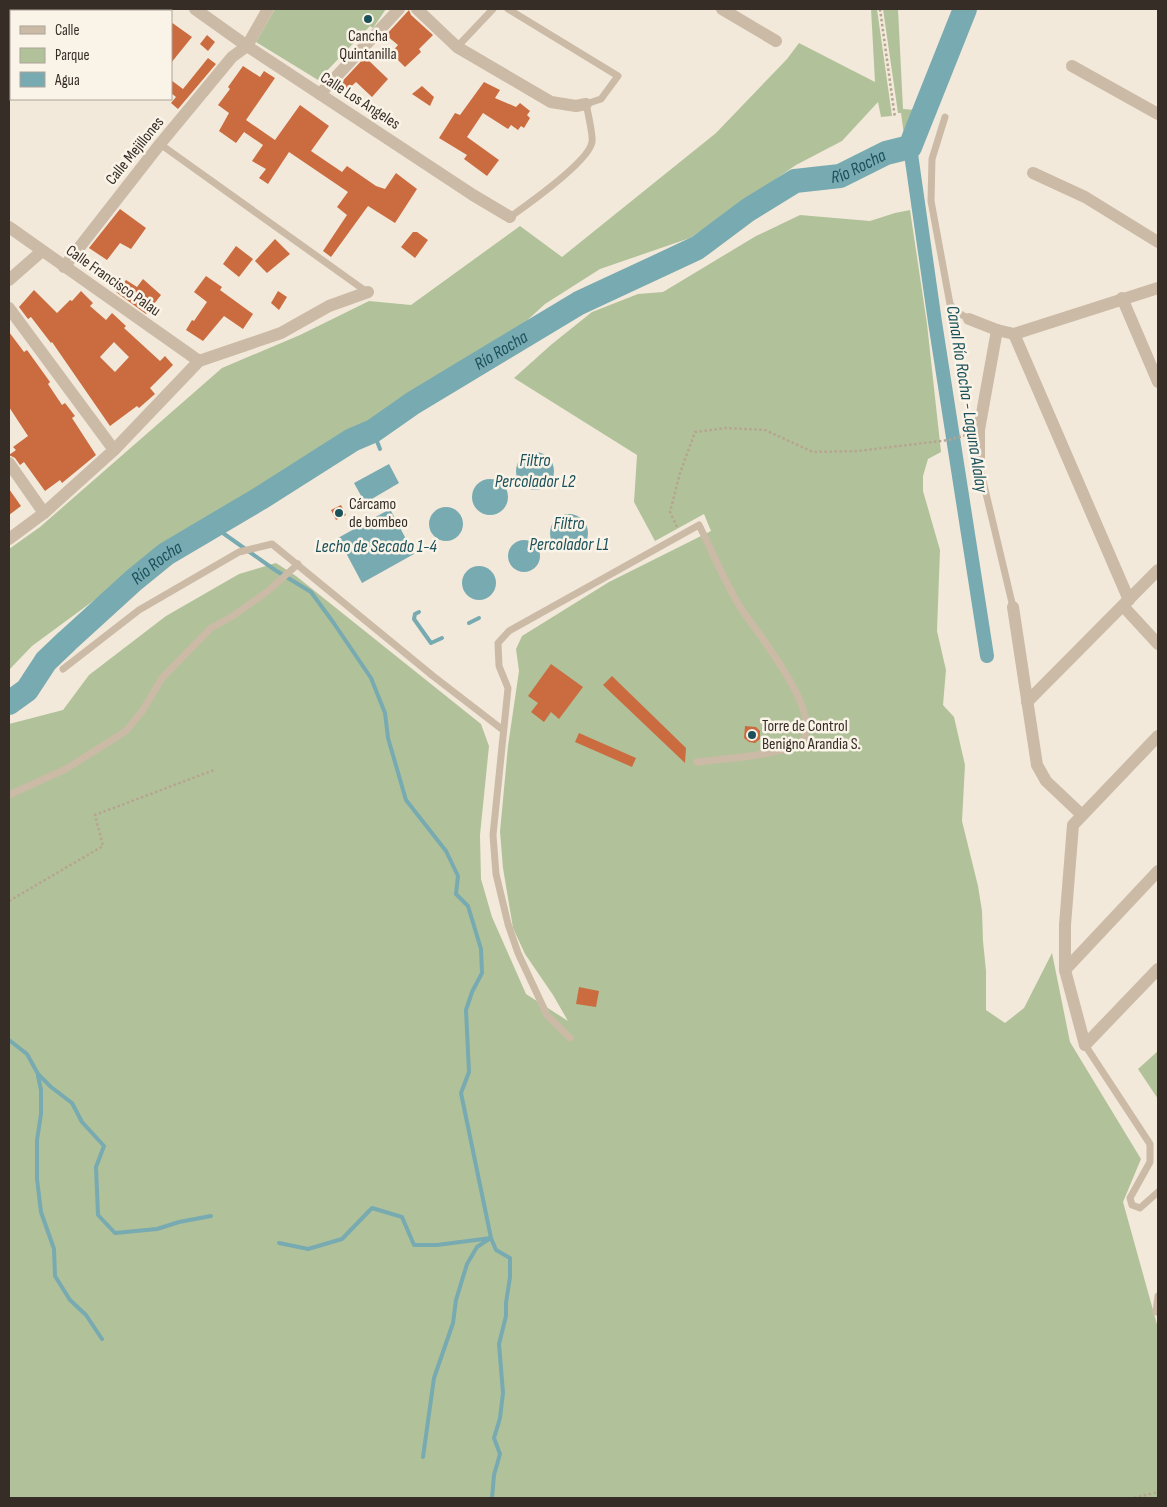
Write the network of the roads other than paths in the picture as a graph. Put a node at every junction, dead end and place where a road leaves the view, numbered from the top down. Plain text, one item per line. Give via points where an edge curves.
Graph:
1 (195, 9) edge
2 (268, 9) edge
3 (399, 9) edge
4 (417, 9) edge
5 (493, 9) edge
6 (508, 9) edge
7 (722, 9) edge
8 (776, 41) dead end
9 (247, 46) junction
10 (457, 47) junction
11 (1072, 66) dead end
12 (320, 94) junction
13 (586, 104) junction
14 (1158, 114) edge
15 (945, 117) dead end
16 (160, 144) junction
17 (1033, 173) dead end
18 (510, 217) joint
19 (9, 227) edge
20 (1158, 242) edge
21 (42, 251) junction
22 (64, 267) junction
23 (9, 280) edge
24 (1158, 288) edge
25 (368, 292) joint
26 (1122, 298) junction
27 (9, 308) edge
28 (968, 319) joint
29 (997, 330) junction
30 (1014, 334) junction
31 (199, 362) junction
32 (1158, 382) edge
33 (114, 450) junction
34 (9, 463) edge
35 (979, 464) joint
36 (44, 513) junction
37 (9, 539) edge
38 (298, 564) junction
39 (1158, 570) edge
40 (1126, 603) junction
41 (1013, 607) joint
42 (1158, 644) edge
43 (63, 669) dead end
44 (1027, 702) junction
45 (503, 730) junction
46 (1158, 736) edge
47 (697, 762) dead end
48 (9, 795) edge
49 (1082, 815) junction
50 (1158, 871) edge
51 (1158, 969) edge
52 (1065, 970) junction
53 (570, 1038) dead end
54 (1085, 1045) junction
55 (1158, 1192) edge
56 (1158, 1296) edge
57 (1158, 1311) edge

1 - 9 street, Calle Los Angeles
2 - 9 street, Calle Mejillones
3 - 12 street
4 - 10 street
5 - 10 lane
6 - 13 lane via 618,76 601,99
7 - 8 street
9 - 12 street, Calle Los Angeles
9 - 16 street, Calle Mejillones via 232,57
10 - 13 street via 551,102 576,106
11 - 14 street
12 - 18 street, Calle Los Angeles
13 - 18 lane via 592,142 587,152 557,182
15 - 28 lane via 932,159 931,201 950,304
16 - 22 street, Calle Mejillones
16 - 25 lane
17 - 20 street via 1085,197
19 - 21 street, Calle Francisco Palau
21 - 22 street, Calle Francisco Palau
21 - 23 street
22 - 31 street, Calle Francisco Palau
24 - 26 street
25 - 31 street via 329,306 281,333
26 - 30 street
26 - 32 street
27 - 33 street
28 - 29 street
29 - 30 street
29 - 35 street via 978,430
30 - 40 street
31 - 33 street
33 - 36 street
34 - 36 street
35 - 41 lane
36 - 37 street
38 - 43 lane via 272,544 238,552 139,610
38 - 45 lane
38 - 48 lane via 268,591 211,628 162,678 126,731 66,769
39 - 40 street
40 - 42 street
40 - 44 street
41 - 44 street
44 - 49 street via 1037,765 1046,781
45 - 47 lane via 508,688 500,666 498,643 509,631 699,525 741,609 777,657 807,721 807,734 786,750
45 - 53 lane via 494,835 496,874 518,953 547,1015
46 - 49 street
49 - 52 street via 1073,825
50 - 52 street
51 - 54 street
52 - 54 street
54 - 55 lane via 1150,1144 1150,1162 1130,1198 1132,1206 1140,1208
56 - 57 lane

